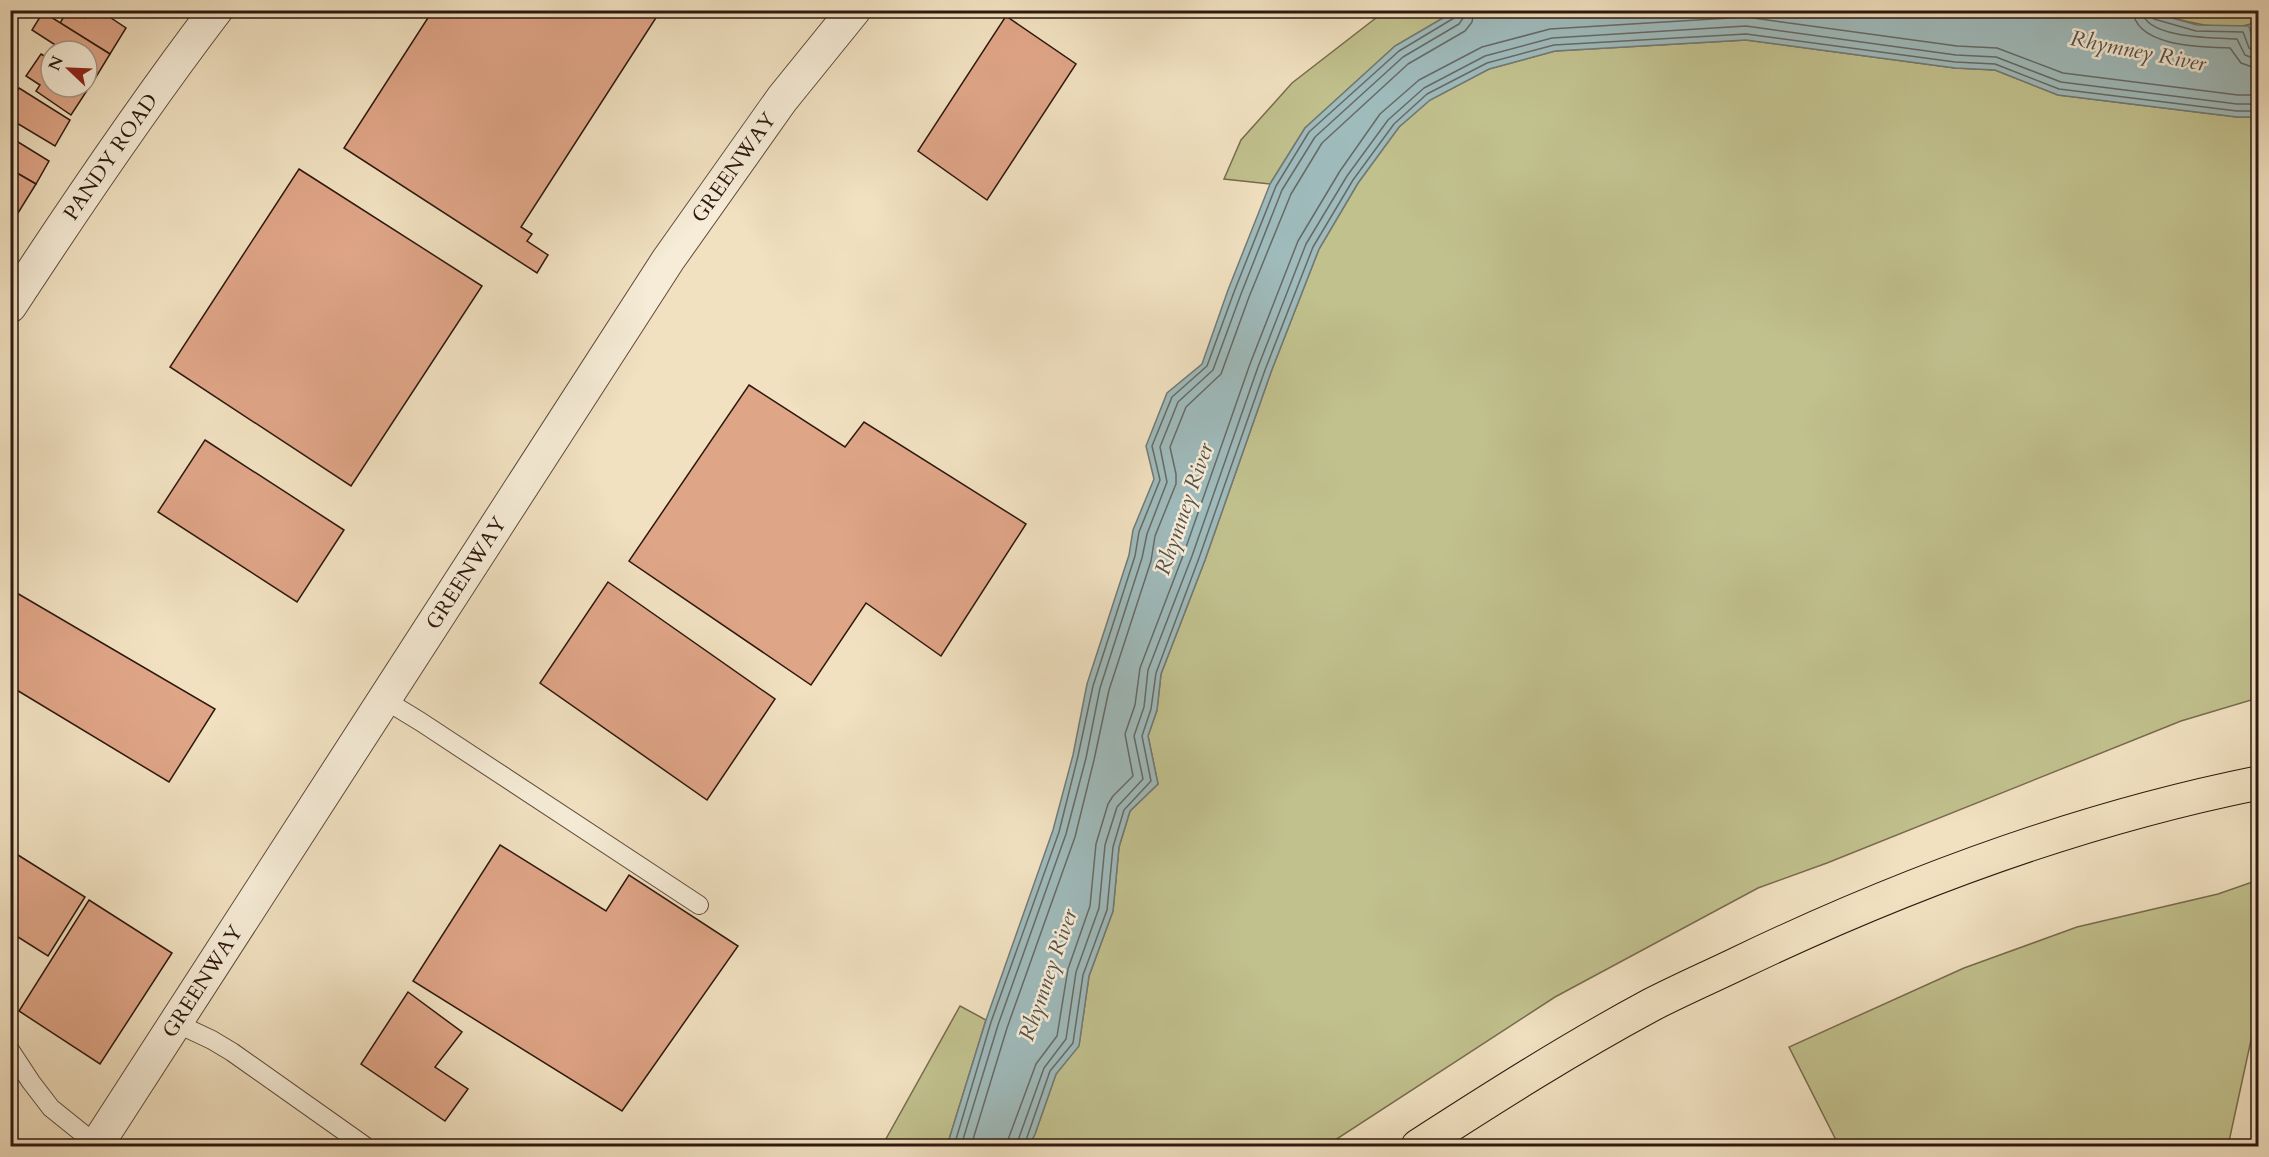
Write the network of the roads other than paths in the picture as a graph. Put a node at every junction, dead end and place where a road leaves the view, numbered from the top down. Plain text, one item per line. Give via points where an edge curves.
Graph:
1 (216, 10) edge
2 (854, 10) edge
3 (10, 306) edge
4 (385, 700) junction
5 (2259, 783) edge
6 (699, 904) dead end
7 (176, 1023) junction
8 (10, 1050) edge
9 (97, 1146) edge
10 (365, 1146) edge
11 (1418, 1146) edge

1 - 3 street, PANDY ROAD via 69,215
2 - 4 street, GREENWAY via 782,99 668,260
4 - 6 lane
4 - 7 street, GREENWAY
5 - 11 main road via 2132,814 2037,843 1930,880 1833,920 1652,1005
7 - 9 street, GREENWAY
7 - 10 lane via 231,1052
8 - 9 lane via 51,1108

